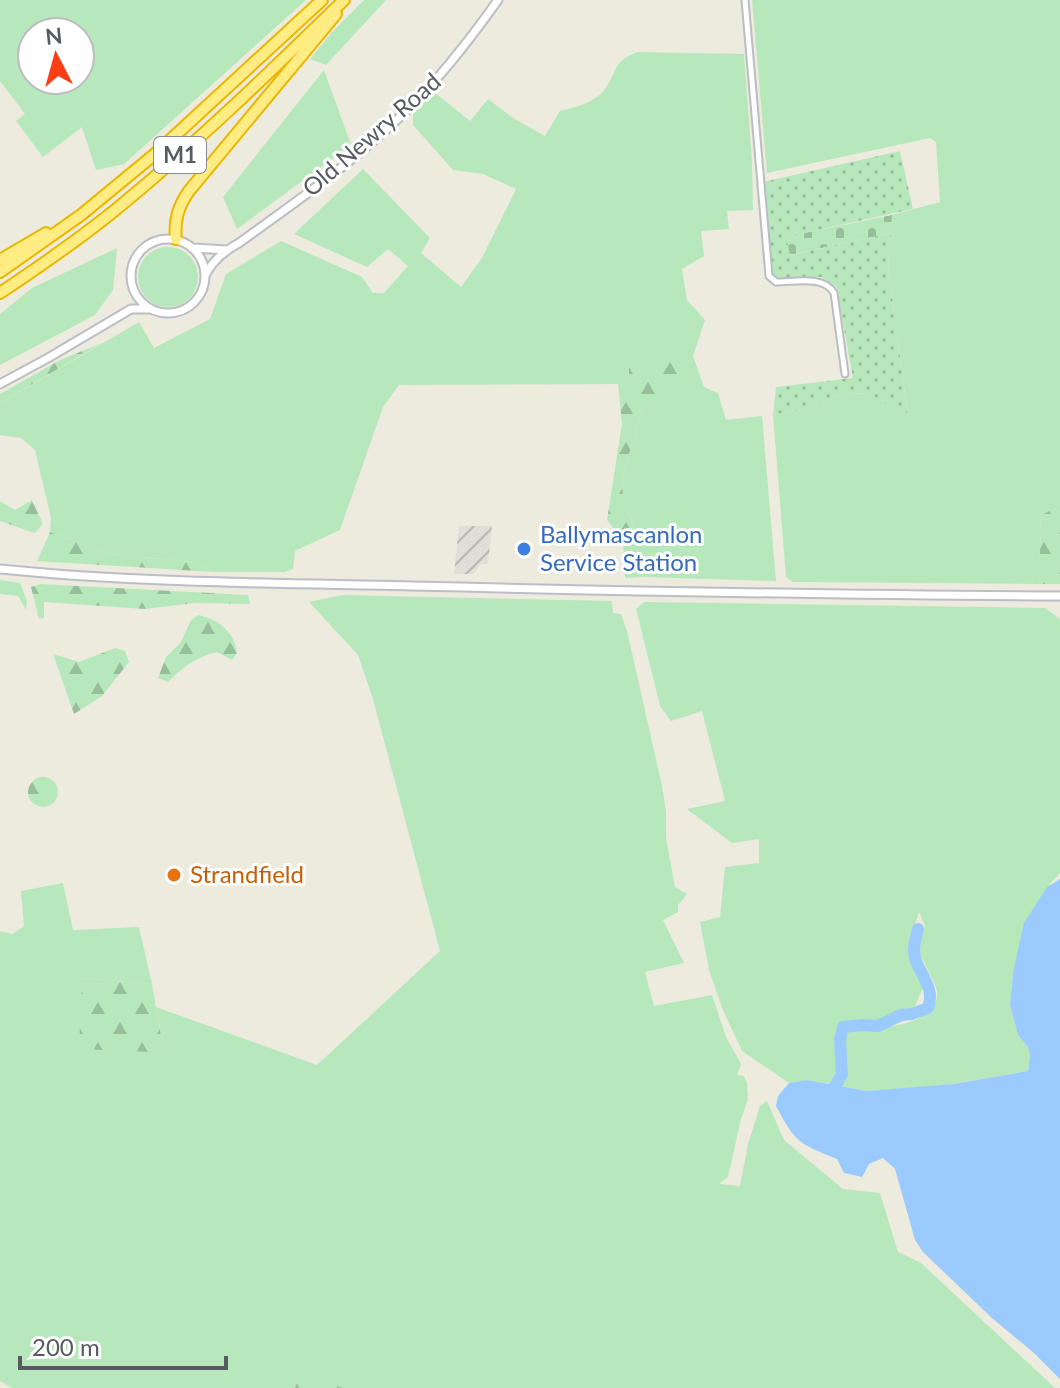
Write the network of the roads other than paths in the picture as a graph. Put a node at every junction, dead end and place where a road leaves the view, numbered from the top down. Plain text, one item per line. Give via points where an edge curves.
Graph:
1 (322, 0) edge
2 (345, 0) edge
3 (498, 0) edge
4 (745, 0) edge
5 (98, 201) junction
6 (176, 239) junction
7 (193, 248) junction
8 (227, 250) junction
9 (0, 260) edge
10 (0, 272) edge
11 (206, 274) junction
12 (134, 291) junction
13 (0, 293) edge
14 (131, 309) junction
15 (151, 309) junction
16 (845, 374) dead end
17 (0, 384) edge
18 (0, 569) edge
19 (1060, 596) edge

1 - 5 highway via 172,140
2 - 6 highway via 189,191 177,212
2 - 13 highway, M1 via 157,174
3 - 8 main road, Old Newry Road via 446,70 408,110 348,163
4 - 16 street via 769,276 776,282 830,285
5 - 9 highway
5 - 10 highway
6 - 7 main road
6 - 12 main road via 164,238 143,248 132,268
7 - 8 main road
7 - 11 main road
8 - 11 main road, Old Newry Road
11 - 15 main road via 204,287 189,307 164,313
12 - 14 main road
12 - 15 main road
14 - 15 main road
14 - 17 main road
18 - 19 main road via 261,583

